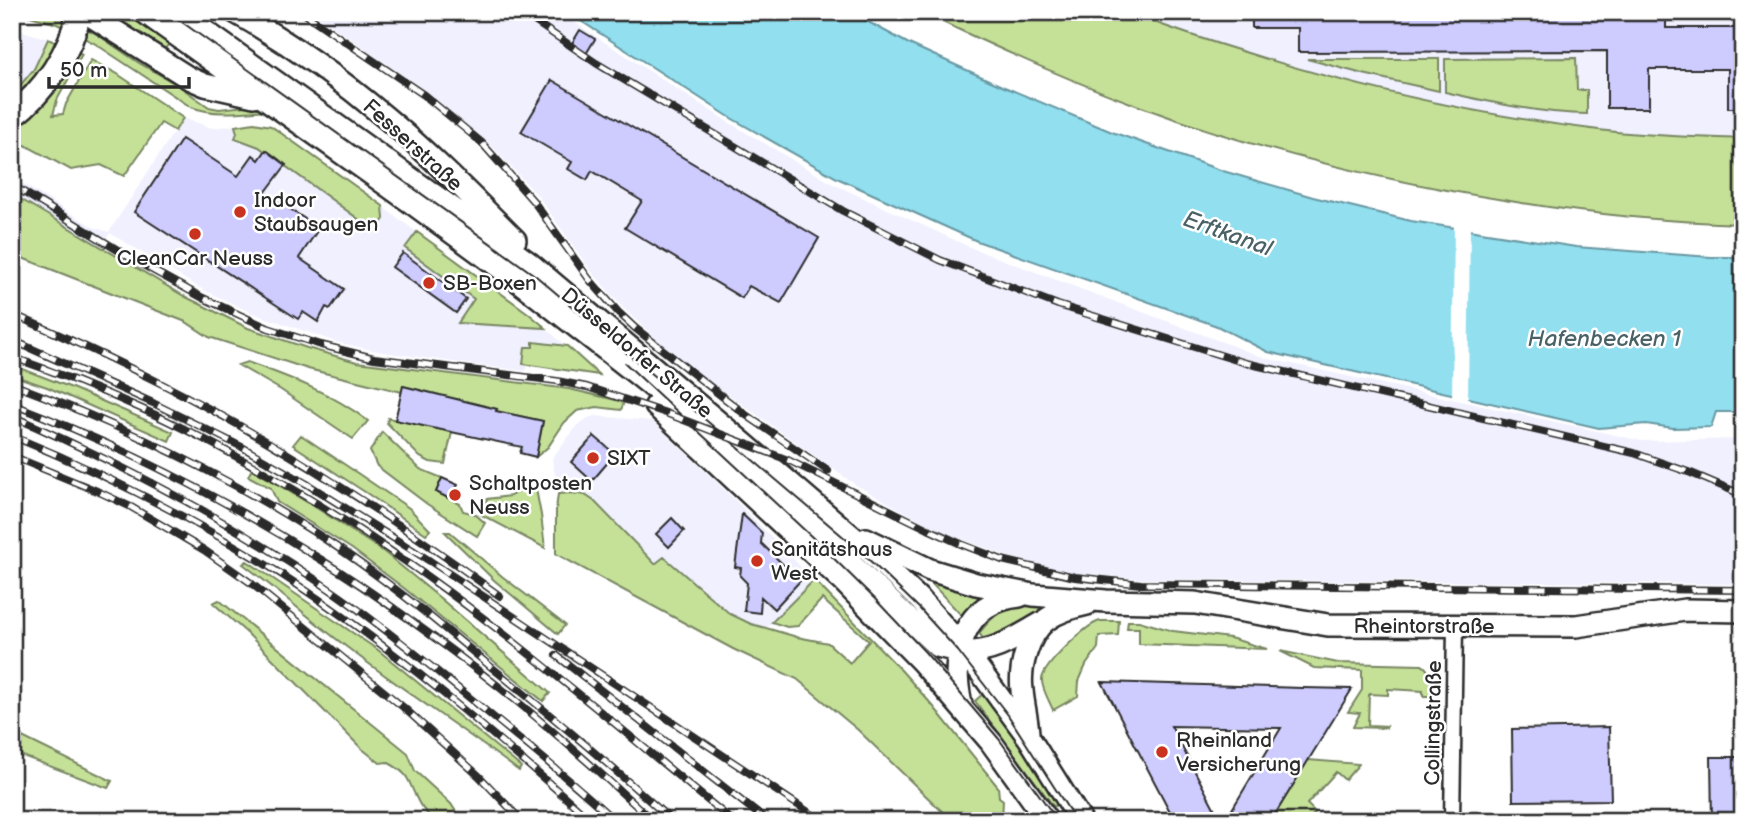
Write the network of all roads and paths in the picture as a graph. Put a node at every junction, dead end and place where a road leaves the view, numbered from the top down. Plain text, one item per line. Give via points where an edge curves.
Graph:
1 (79, 12) edge
2 (144, 12) edge
3 (178, 12) edge
4 (235, 12) edge
5 (94, 17) edge
6 (12, 116) edge
7 (298, 122) junction
8 (574, 300) junction
9 (582, 332) junction
10 (832, 520) junction
11 (1033, 595) junction
12 (1106, 601) junction
13 (1743, 611) edge
14 (1044, 621) junction
15 (1455, 626) junction
16 (962, 649) junction
17 (961, 706) junction
18 (1029, 738) junction
19 (1048, 821) edge
20 (1081, 821) edge
21 (1452, 821) edge

1 - 6 main road via 58,64 42,88
2 - 7 main road, Düsseldorfer Straße
3 - 8 main road, Düsseldorfer Straße
4 - 8 main road, Fesserstraße via 386,117
5 - 7 main road via 189,78 254,96
7 - 9 main road, Düsseldorfer Straße
8 - 10 main road, Düsseldorfer Straße
9 - 16 main road, Düsseldorfer Straße via 712,435 937,646
9 - 17 main road, Düsseldorfer Straße via 842,580
10 - 11 main road, Rheintorstraße via 930,570
10 - 16 main road, Düsseldorfer Straße via 922,602
11 - 12 main road, Rheintorstraße
11 - 16 main road, Rheintorstraße via 1007,597 978,614 968,627
12 - 14 main road, Rheintorstraße via 1071,608
12 - 15 main road, Rheintorstraße via 1195,603 1328,625
13 - 15 main road, Rheintorstraße via 1685,610 1576,626
14 - 16 main road via 987,650
14 - 18 main road via 1029,646 1021,674
15 - 21 street, Collingstraße
16 - 17 main road, Rheintorstraße via 956,677
16 - 18 main road, Düsseldorfer Straße
17 - 19 main road, Düsseldorfer Straße
18 - 20 main road, Düsseldorfer Straße

